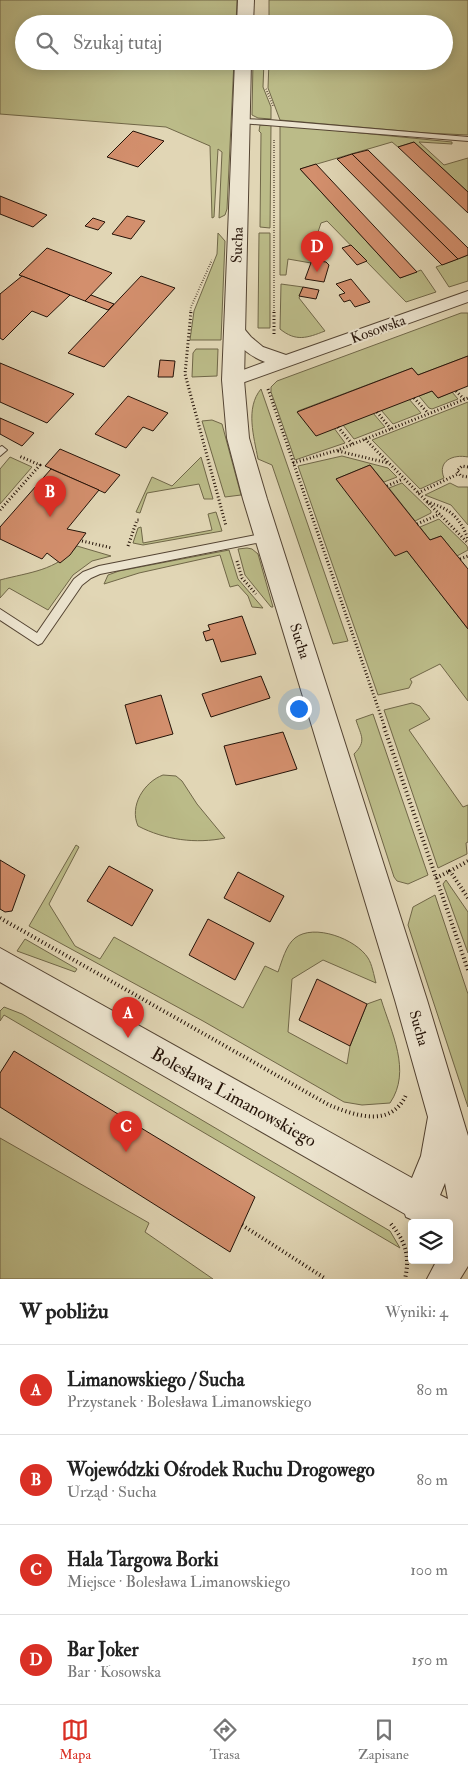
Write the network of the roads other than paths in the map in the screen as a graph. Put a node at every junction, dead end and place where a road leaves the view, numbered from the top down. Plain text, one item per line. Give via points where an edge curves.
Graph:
1 (246, 0) edge
2 (245, 15) edge
3 (243, 70) edge
4 (241, 121) junction
5 (468, 139) edge
6 (468, 296) edge
7 (234, 328) junction
8 (270, 363) junction
9 (233, 380) junction
10 (266, 537) junction
11 (0, 614) edge
12 (2, 971) edge
13 (445, 1116) junction
14 (419, 1204) junction
15 (468, 1209) edge
16 (468, 1230) edge
17 (442, 1279) edge

1 - 2 street
3 - 4 street, Sucha
4 - 5 lane
4 - 7 street, Sucha
6 - 8 street, Kosowska via 288,361
7 - 8 street via 243,342
7 - 9 street, Sucha
8 - 9 street, Kosowska
9 - 10 street, Sucha via 238,438
10 - 11 lane via 87,575 78,582 38,640
10 - 13 street, Sucha
12 - 14 street, Bolesława Limanowskiego via 327,1149
13 - 14 street, Sucha via 438,1156
13 - 15 street
14 - 16 street, Bolesława Limanowskiego
16 - 17 street via 457,1261

